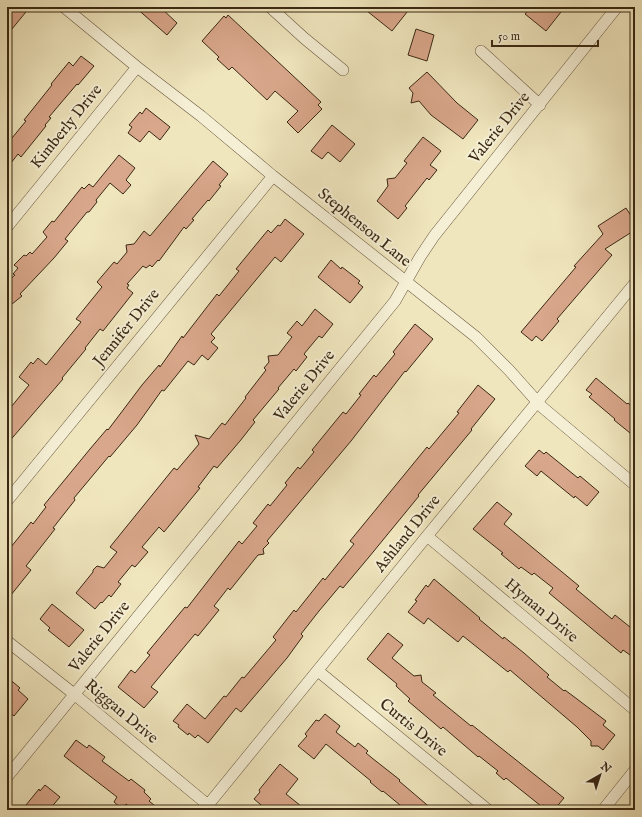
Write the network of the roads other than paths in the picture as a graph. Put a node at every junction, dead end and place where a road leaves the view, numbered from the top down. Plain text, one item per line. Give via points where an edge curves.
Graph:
1 (64, 7) edge
2 (270, 7) edge
3 (617, 7) edge
4 (481, 51) dead end
5 (137, 67) junction
6 (343, 70) dead end
7 (540, 105) junction
8 (273, 176) junction
9 (7, 227) edge
10 (406, 282) junction
11 (635, 283) edge
12 (537, 402) junction
13 (635, 484) edge
14 (7, 501) edge
15 (426, 536) junction
16 (7, 641) edge
17 (318, 671) junction
18 (74, 694) junction
19 (635, 710) edge
20 (635, 770) edge
21 (7, 777) edge
22 (211, 808) edge
23 (488, 810) edge
24 (603, 810) edge

1 - 5 street, Stephenson Lane
2 - 6 street
3 - 7 street, Valerie Drive
4 - 7 street
5 - 8 street, Stephenson Lane
5 - 9 street, Kimberly Drive
7 - 10 street, Valerie Drive via 434,236
8 - 10 street, Stephenson Lane
8 - 14 street, Jennifer Drive
10 - 12 street, Stephenson Lane via 476,337 510,370
10 - 18 street, Valerie Drive via 395,301
11 - 12 street, Ashland Drive
12 - 13 street, Stephenson Lane
12 - 15 street, Ashland Drive
15 - 17 street, Ashland Drive
15 - 19 street, Hyman Drive
16 - 18 street, Riggan Drive
17 - 22 street, Ashland Drive
17 - 23 street, Curtis Drive
18 - 21 street, Valerie Drive
18 - 22 street, Riggan Drive
20 - 24 street

